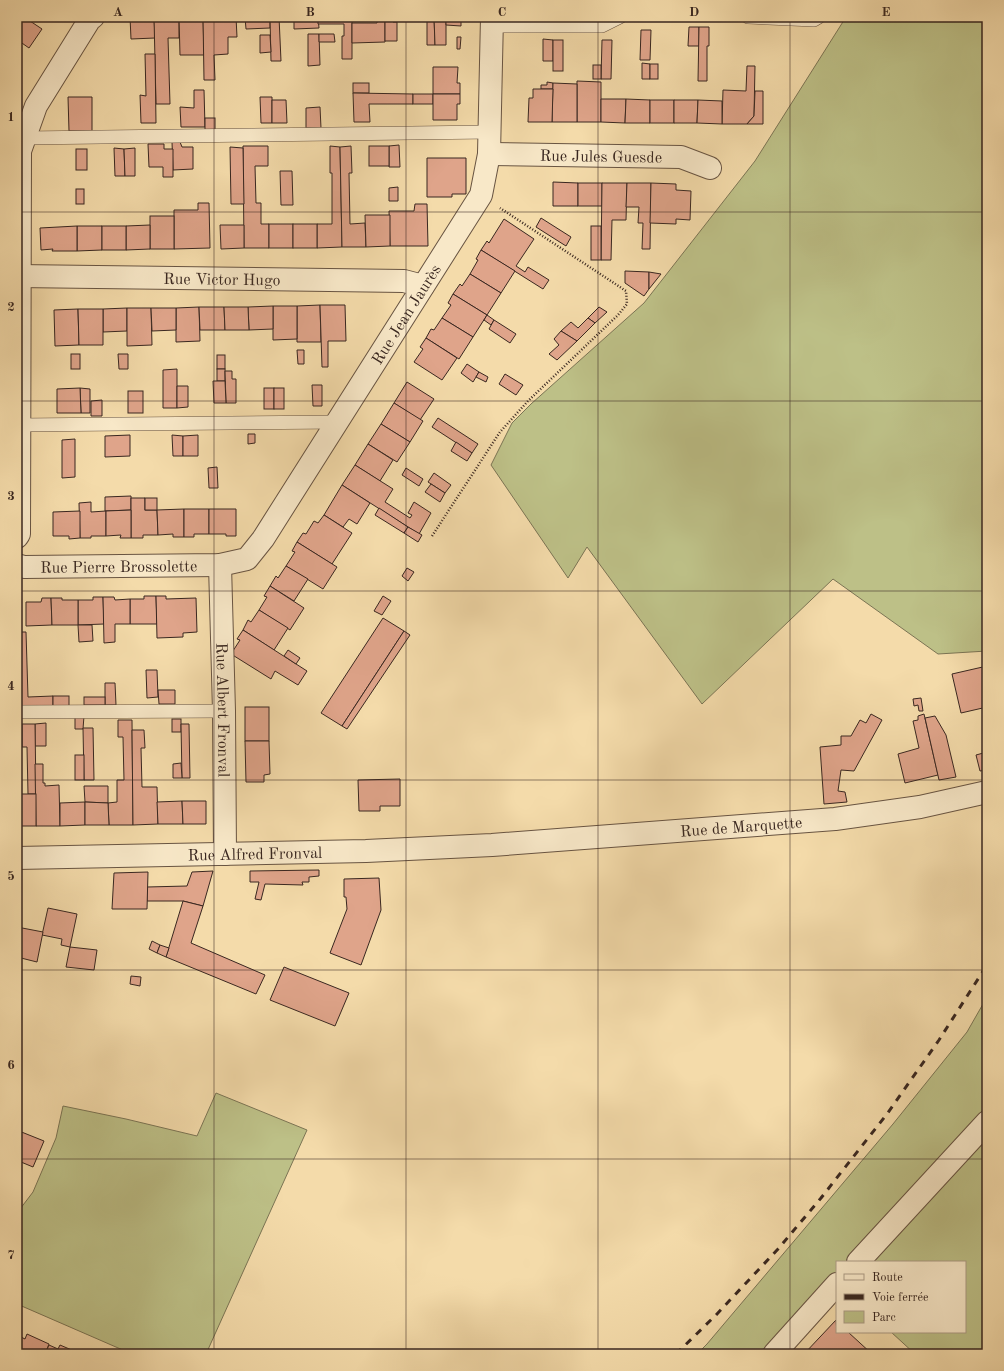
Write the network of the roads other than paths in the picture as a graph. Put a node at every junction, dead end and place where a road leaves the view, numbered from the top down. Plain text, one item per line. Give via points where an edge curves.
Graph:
1 (620, 17) edge
2 (748, 17) edge
3 (819, 17) edge
4 (90, 18) edge
5 (491, 22) edge
6 (489, 132) junction
7 (25, 138) junction
8 (489, 154) junction
9 (19, 161) edge
10 (710, 168) dead end
11 (19, 276) edge
12 (423, 286) junction
13 (18, 336) edge
14 (338, 422) junction
15 (19, 425) junction
16 (17, 537) edge
17 (17, 565) edge
18 (220, 565) junction
19 (17, 712) edge
20 (224, 712) junction
21 (987, 792) edge
22 (492, 845) joint
23 (225, 854) junction
24 (17, 858) edge
25 (987, 1122) edge
26 (859, 1261) edge
27 (836, 1285) edge
28 (774, 1354) edge

1 - 5 lane via 602,26
2 - 3 lane via 814,20
4 - 7 street via 36,106
5 - 6 street, Rue Jean Jaurès
6 - 7 lane
6 - 8 street, Rue Jean Jaurès
7 - 9 street
8 - 10 street, Rue Jules Guesde via 681,157
8 - 12 street, Rue Jean Jaurès via 481,195
9 - 11 street
11 - 12 street, Rue Victor Hugo via 404,281
11 - 13 street
12 - 14 street, Rue Jean Jaurès
13 - 15 street
14 - 15 lane
14 - 18 street, Rue Jean Jaurès via 263,539 247,559
15 - 16 street
17 - 18 street, Rue Pierre Brossolette
18 - 20 street, Rue Albert Fronval
19 - 20 lane
20 - 23 street, Rue Albert Fronval
21 - 22 street, Rue de Marquette via 920,807 835,819
22 - 23 street, Rue Alfred Fronval via 381,851
23 - 24 street, Rue Alfred Fronval
25 - 26 street
27 - 28 street

